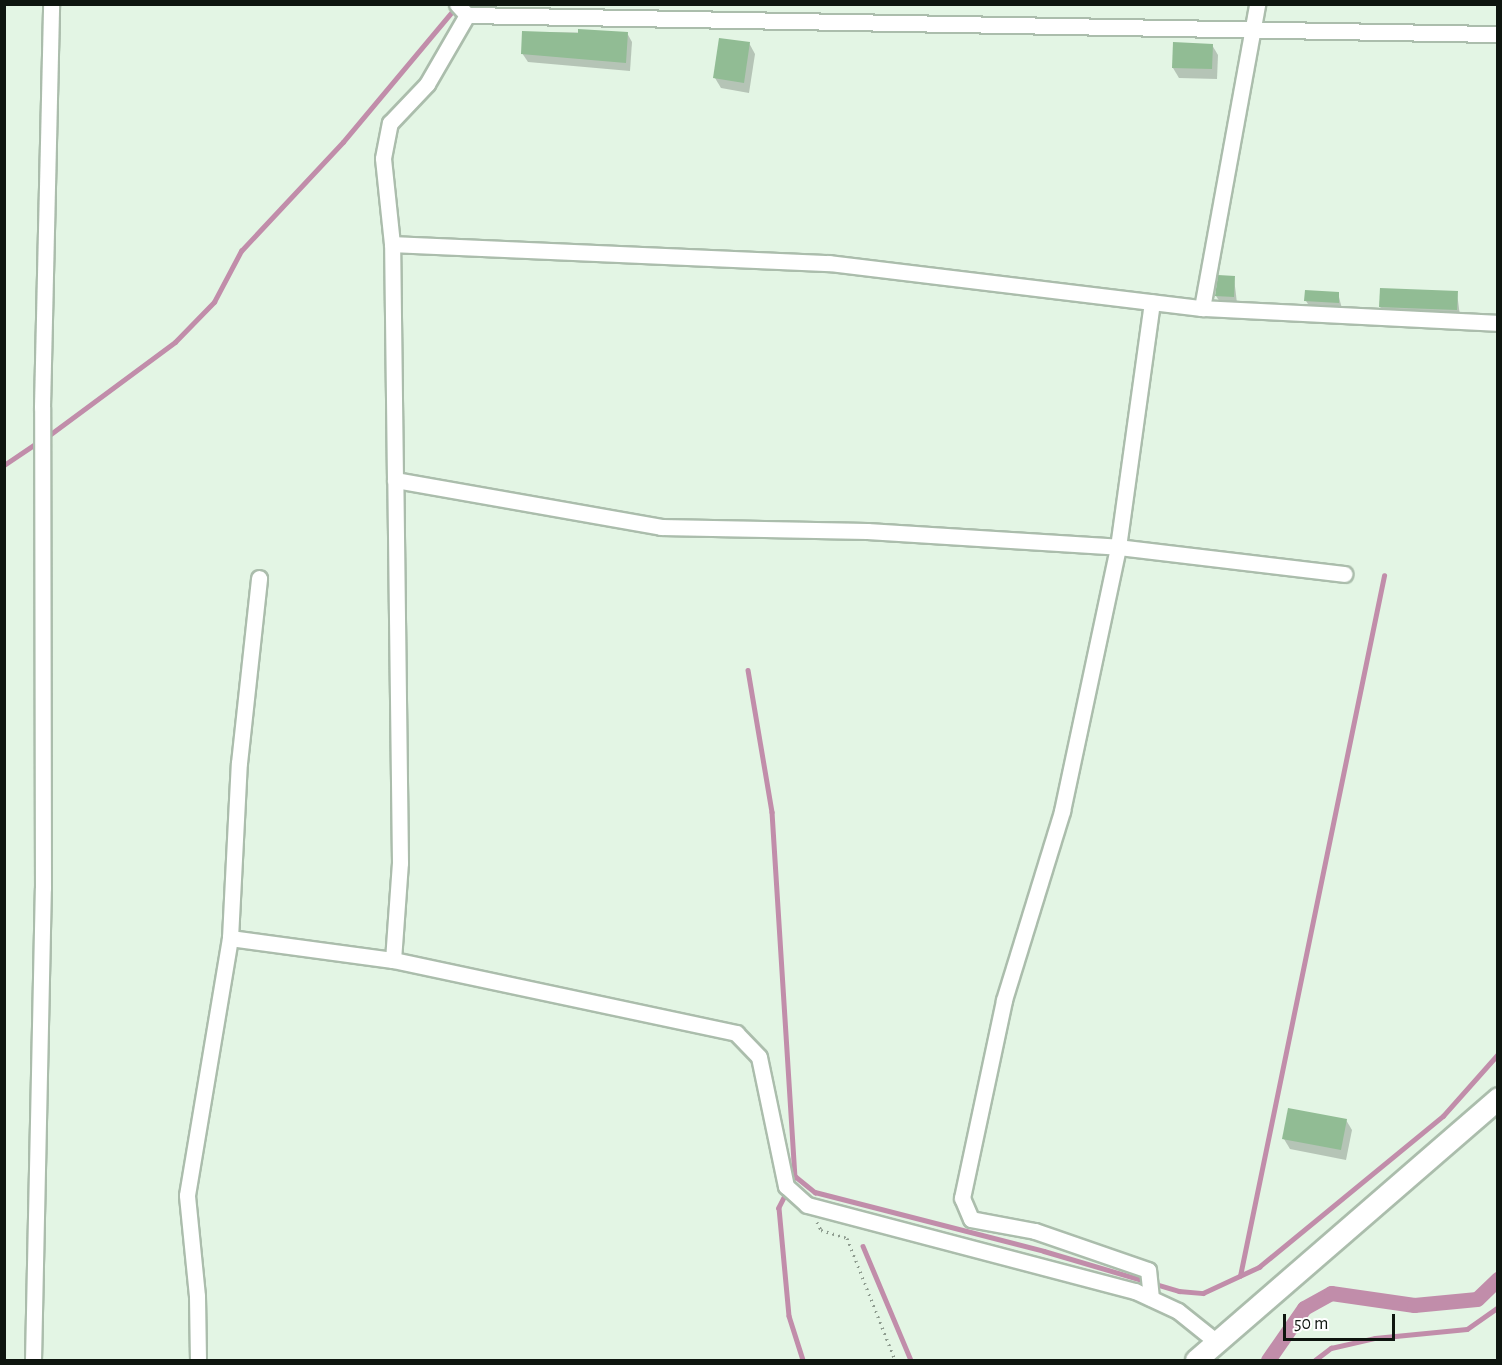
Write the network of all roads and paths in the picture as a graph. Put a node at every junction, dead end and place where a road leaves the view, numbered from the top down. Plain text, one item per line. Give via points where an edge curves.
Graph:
1 (51, 4) edge
2 (1257, 4) edge
3 (462, 10) edge
4 (1254, 30) junction
5 (1497, 34) edge
6 (392, 244) junction
7 (1152, 302) junction
8 (1202, 308) junction
9 (1497, 323) edge
10 (395, 480) junction
11 (1118, 547) junction
12 (1344, 574) dead end
13 (260, 578) dead end
14 (230, 938) junction
15 (393, 960) junction
16 (1497, 1098) edge
17 (807, 1205) junction
18 (1151, 1298) junction
19 (1218, 1342) junction
20 (33, 1360) edge
21 (198, 1360) edge
22 (896, 1360) edge
23 (1196, 1360) edge

1 - 20 street via 42,407 43,900
2 - 4 street
3 - 4 street
3 - 6 street via 427,84 390,123 383,158
4 - 5 street
4 - 8 street
6 - 7 street via 829,263
6 - 10 street
7 - 8 street
7 - 11 street
8 - 9 street
10 - 11 street via 661,527 867,531
10 - 15 street via 400,863
11 - 12 street
11 - 18 street via 1062,811 1004,1000 962,1198 971,1219 1035,1231 1148,1270
13 - 14 street via 239,763
14 - 15 street
14 - 21 street via 187,1196 197,1296
15 - 17 street via 736,1033 759,1057 786,1186
16 - 19 street
17 - 18 street
17 - 22 path via 821,1230 847,1238
18 - 19 street via 1178,1311
19 - 23 street

